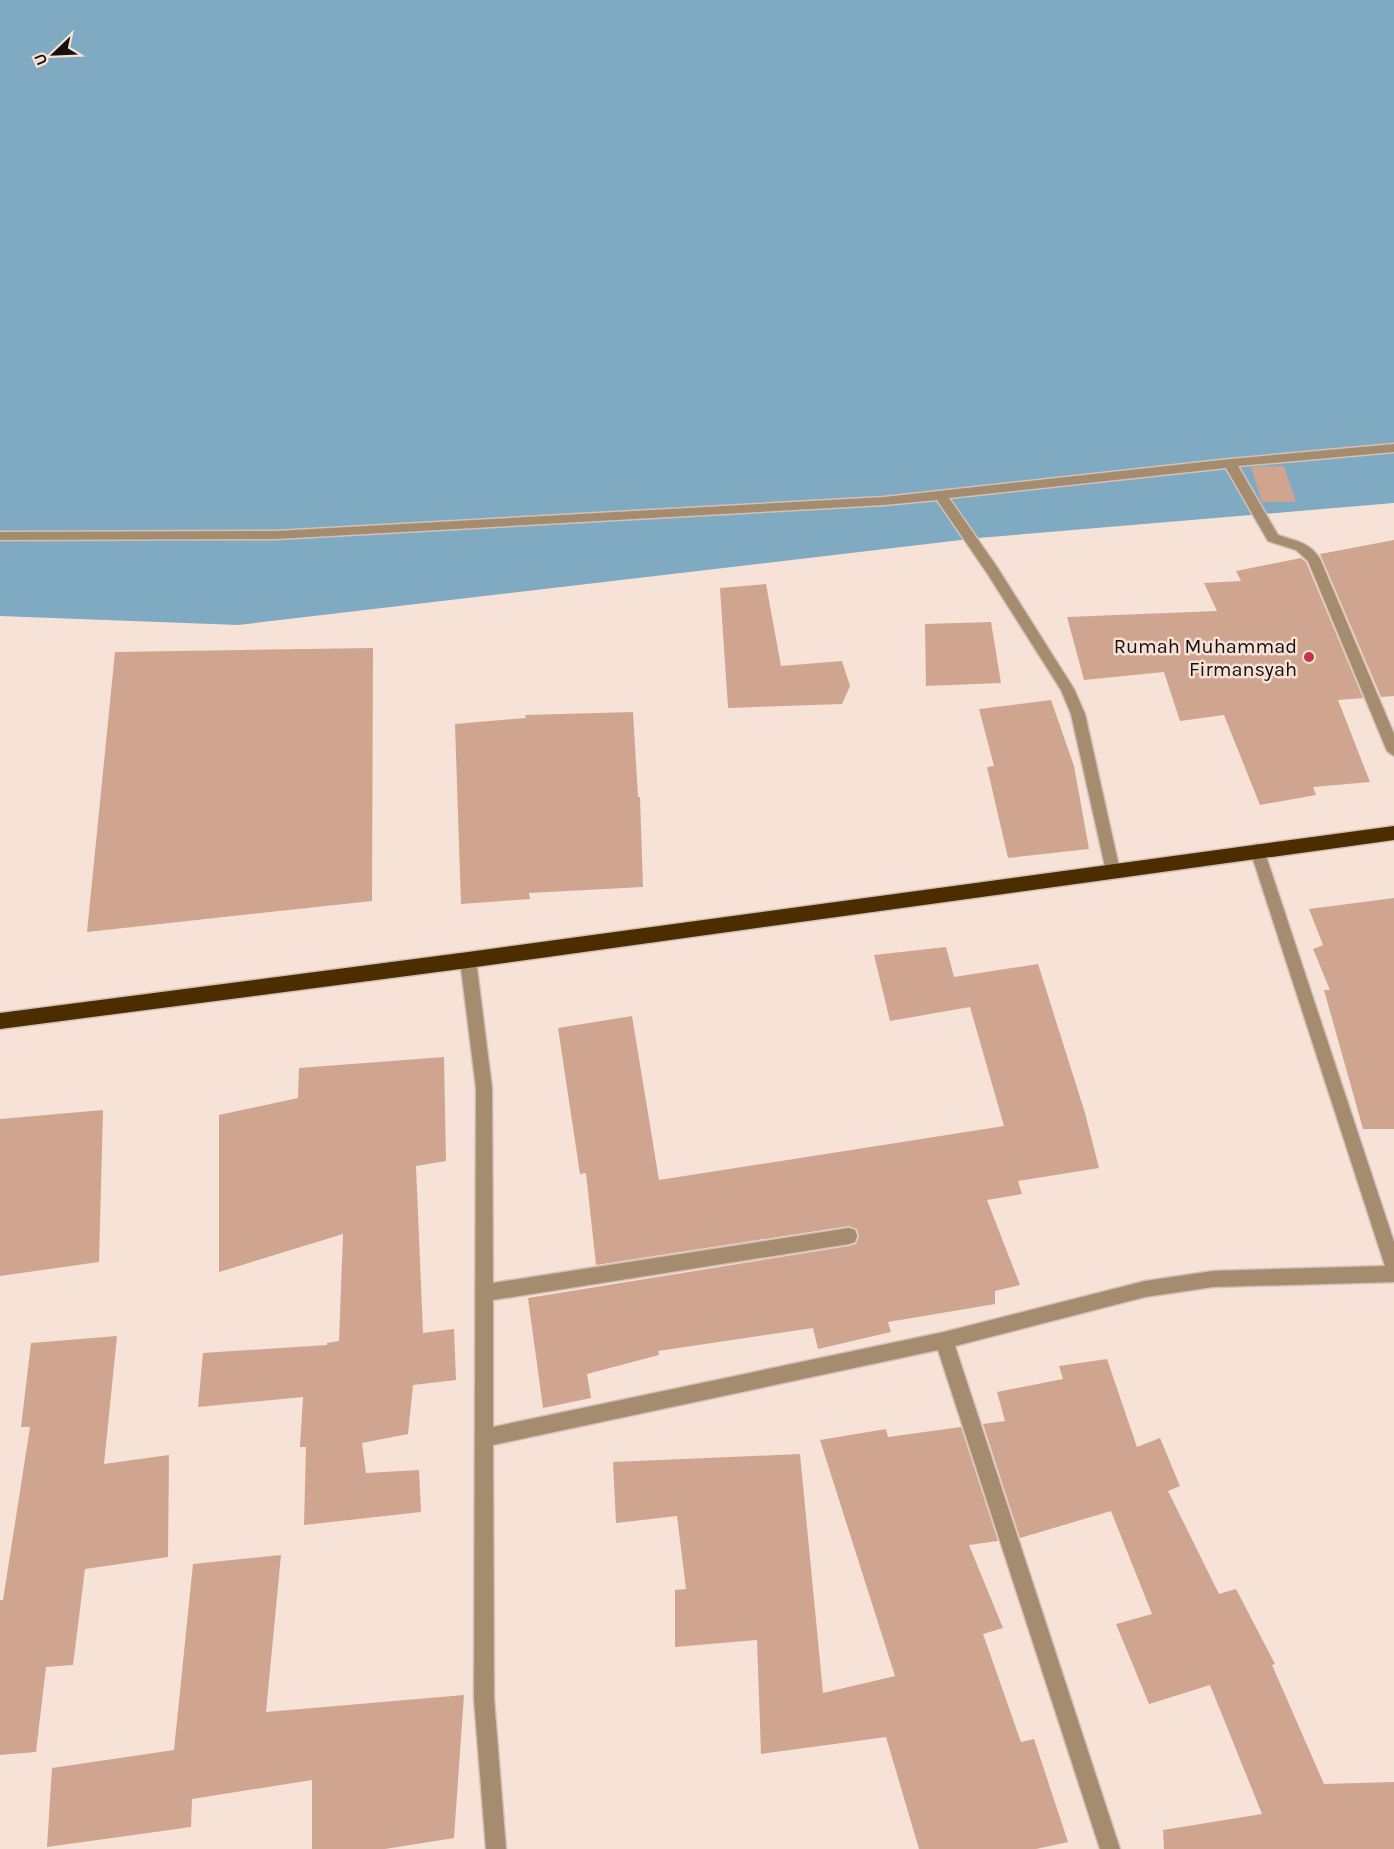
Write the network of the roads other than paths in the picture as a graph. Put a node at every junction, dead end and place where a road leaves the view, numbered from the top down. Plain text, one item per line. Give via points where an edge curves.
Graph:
1 (1394, 448) edge
2 (1230, 463) junction
3 (940, 495) junction
4 (0, 536) edge
5 (1394, 751) edge
6 (1394, 832) edge
7 (1257, 850) junction
8 (1113, 871) junction
9 (468, 960) junction
10 (0, 1021) edge
11 (849, 1236) dead end
12 (1394, 1268) edge
13 (1394, 1274) edge
14 (483, 1293) junction
15 (944, 1340) junction
16 (483, 1438) junction
17 (496, 1849) edge
18 (1110, 1849) edge

1 - 2 street
2 - 3 street
2 - 5 street via 1273,538 1309,550
3 - 4 street via 684,514 276,535
3 - 8 street via 992,570 1078,714
6 - 7 highway
7 - 8 highway
7 - 12 street
8 - 9 highway
9 - 10 highway
9 - 14 street via 484,1089
11 - 14 street
13 - 15 street via 1202,1280 1145,1289
14 - 16 street
15 - 16 street
15 - 18 street
16 - 17 street via 484,1699

